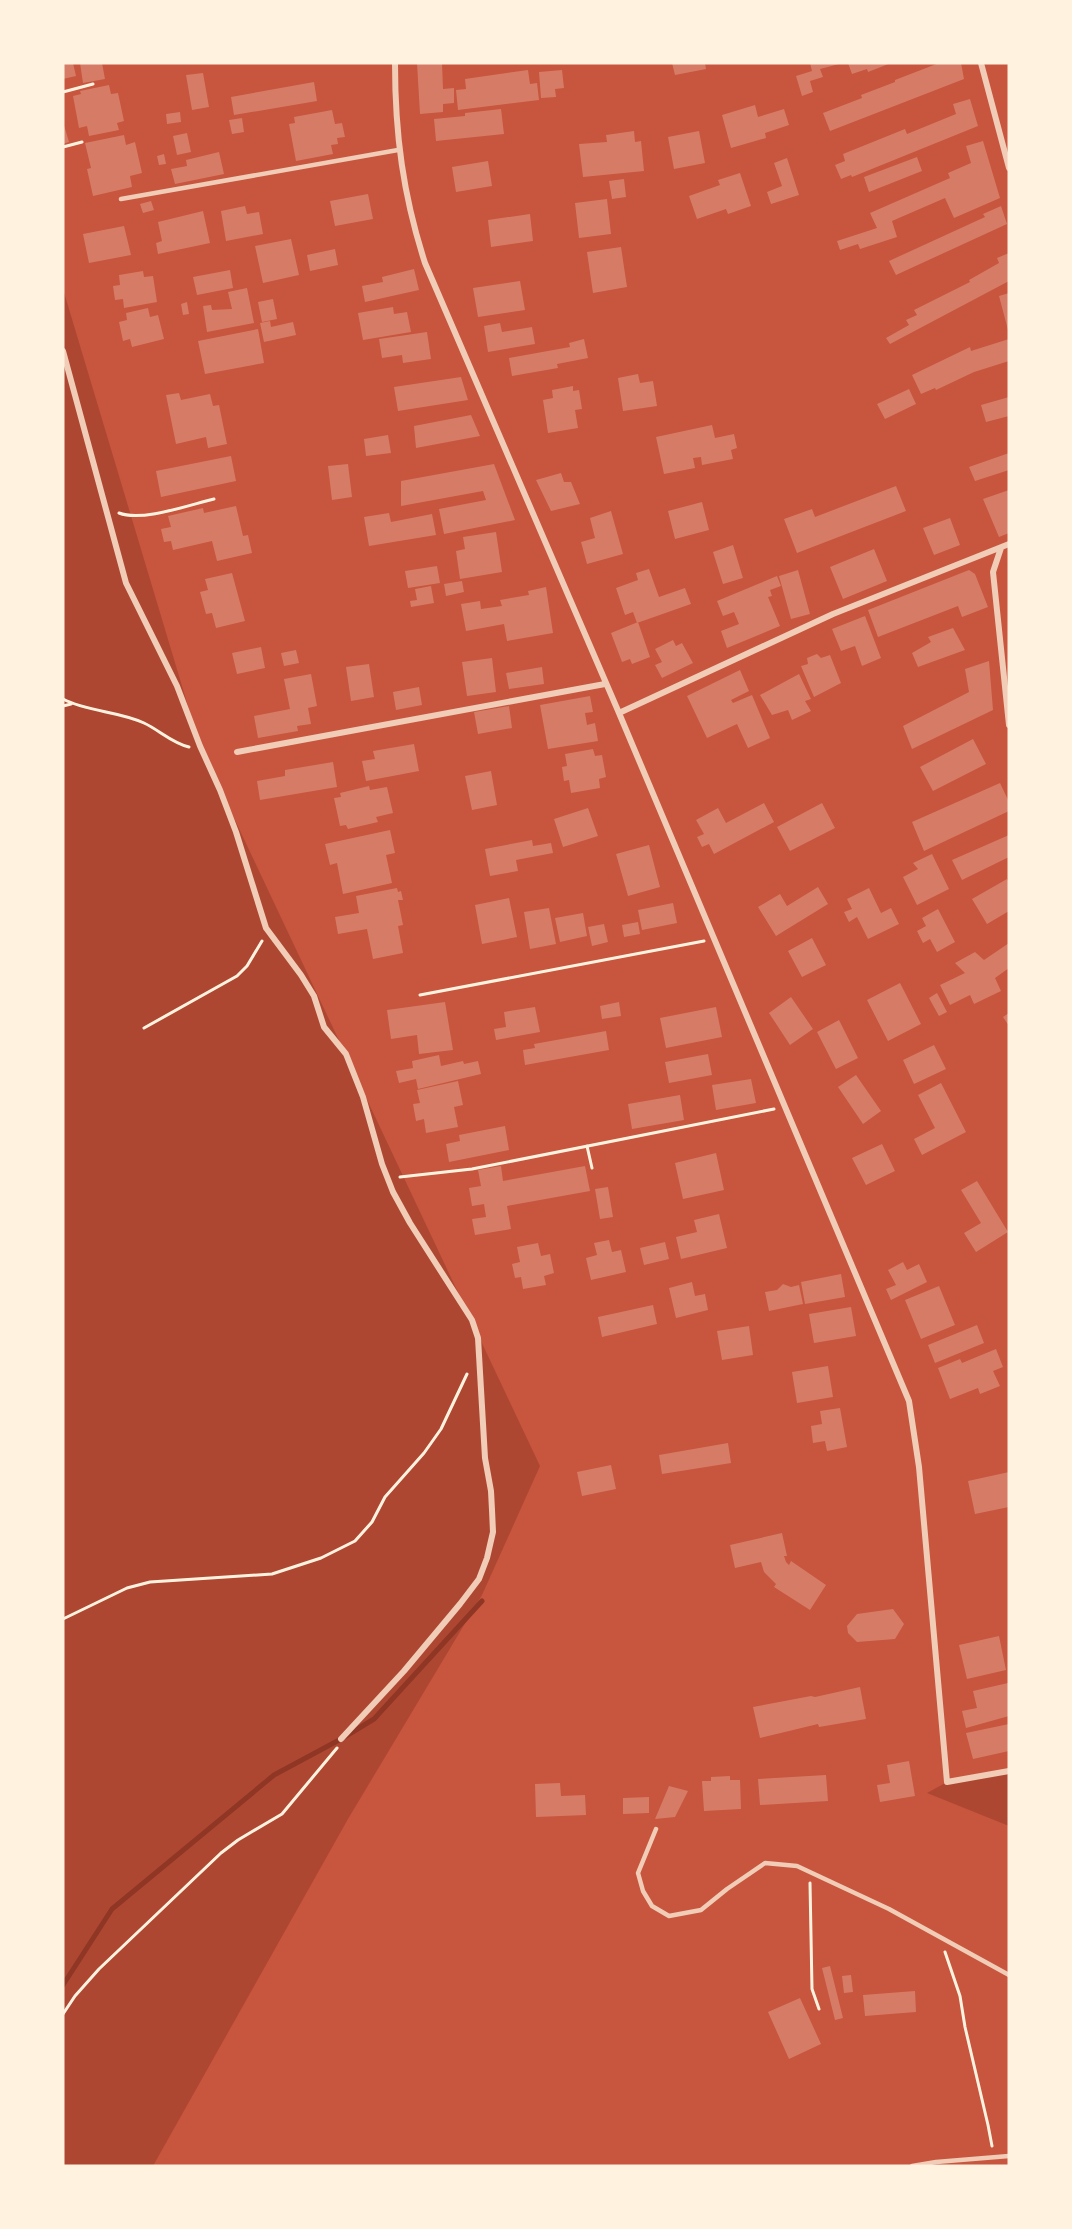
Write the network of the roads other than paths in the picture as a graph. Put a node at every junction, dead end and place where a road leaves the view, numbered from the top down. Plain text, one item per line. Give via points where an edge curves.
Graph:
1 (395, 63) edge
2 (981, 63) edge
3 (398, 150) junction
4 (1009, 168) edge
5 (121, 200) dead end
6 (63, 351) edge
7 (1009, 544) edge
8 (1001, 548) junction
9 (605, 684) junction
10 (619, 713) junction
11 (1009, 725) edge
12 (237, 752) dead end
13 (341, 1739) road end
14 (1009, 1771) edge
15 (656, 1829) dead end
16 (1009, 1975) edge
17 (1009, 2156) edge
18 (912, 2166) edge

1 - 3 street
2 - 4 street
3 - 5 lane
3 - 9 street via 408,207 425,263
6 - 13 street via 126,584 177,686 236,832 266,928 314,996 324,1027 346,1054 388,1179 410,1223 472,1320 478,1338 493,1532 487,1558 479,1579 460,1604
7 - 8 street
8 - 10 street via 833,614
8 - 11 street via 993,572
9 - 10 street
9 - 12 street
10 - 14 street via 909,1401 919,1467 947,1782
15 - 16 lane via 638,1873 652,1906 669,1916 701,1910 765,1863 797,1866 889,1909
17 - 18 lane

